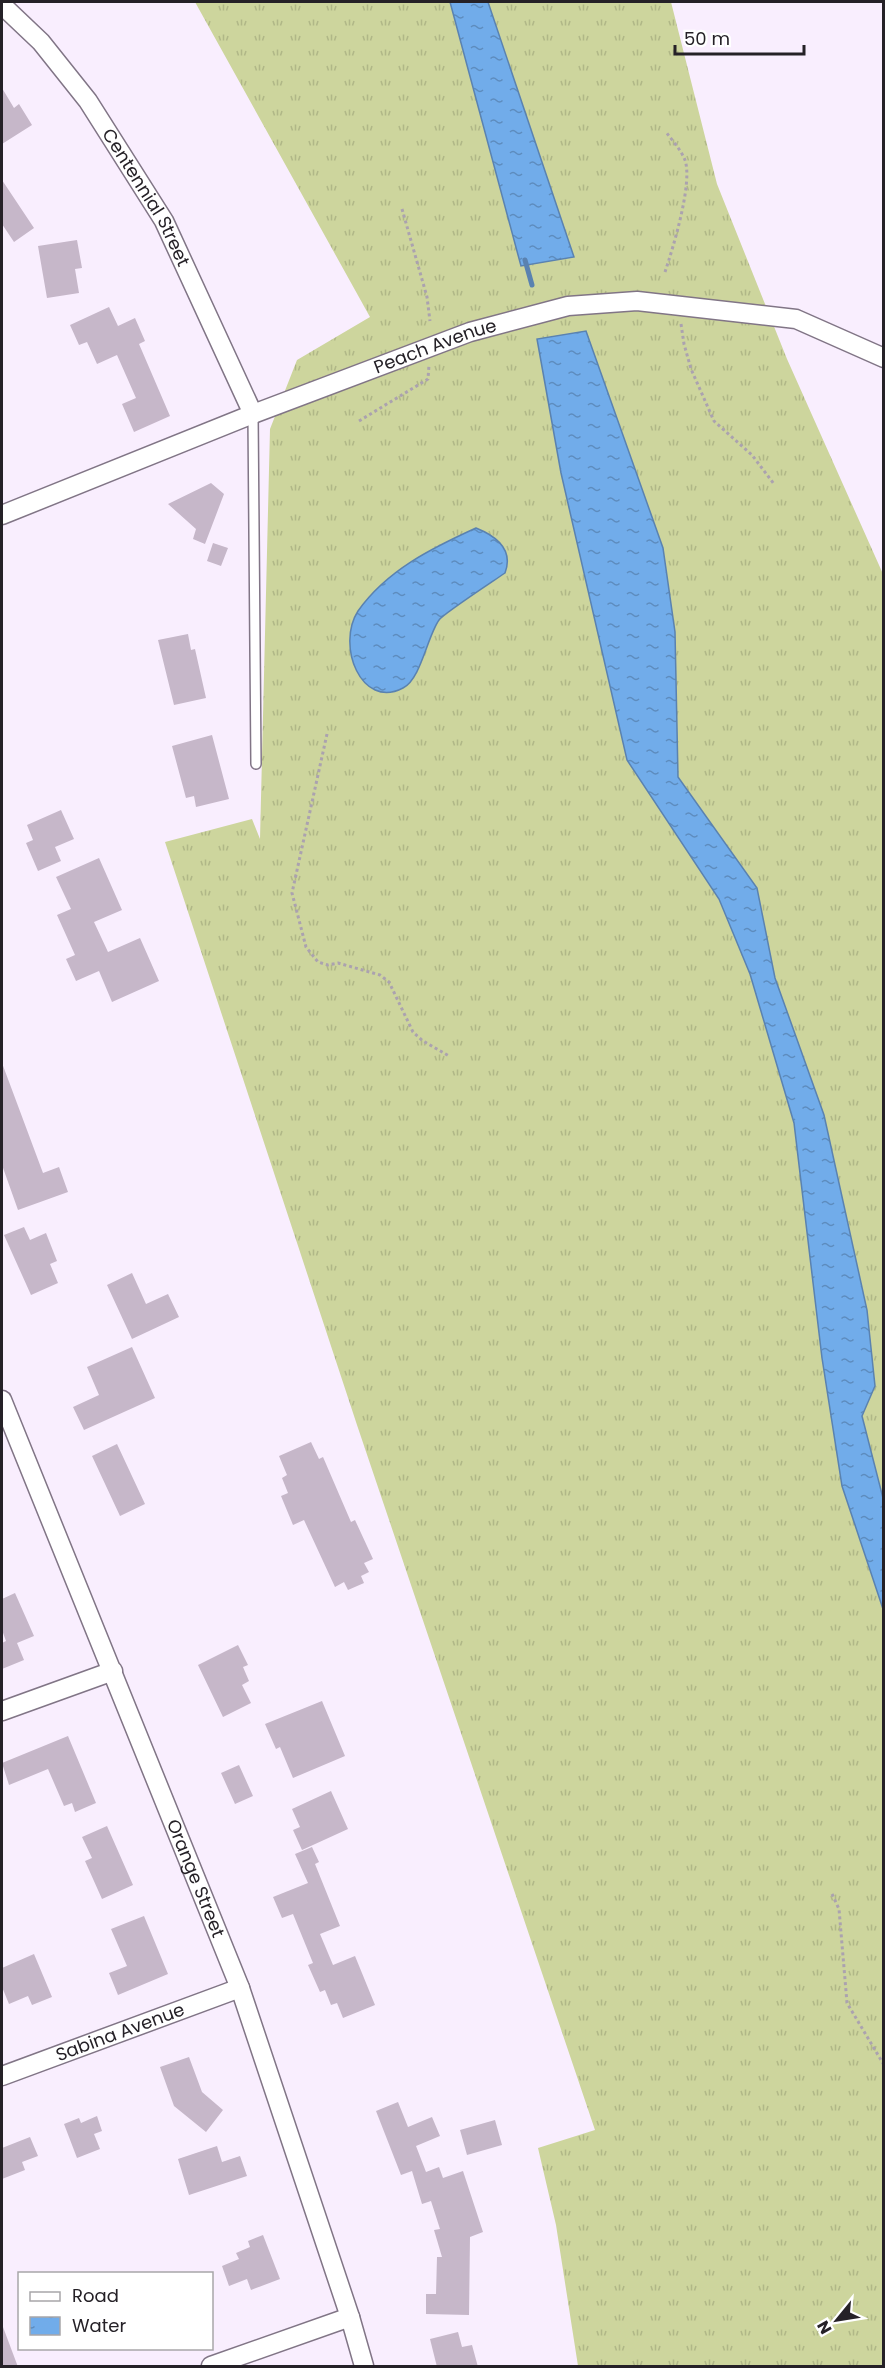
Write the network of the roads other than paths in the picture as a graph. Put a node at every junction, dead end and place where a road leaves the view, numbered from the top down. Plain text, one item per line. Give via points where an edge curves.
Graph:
1 (2, 5) edge
2 (884, 358) edge
3 (253, 414) junction
4 (2, 515) edge
5 (256, 764) dead end
6 (2, 1400) edge
7 (112, 1671) junction
8 (2, 1711) edge
9 (240, 1988) junction
10 (2, 2076) edge
11 (350, 2317) junction
12 (211, 2367) edge
13 (364, 2367) edge

1 - 3 street, Centennial Street via 41,42 88,101 164,221
2 - 3 street, Peach Avenue via 796,320 637,301 568,306 470,332
3 - 4 street, Peach Avenue
3 - 5 lane
6 - 7 street, Orange Street
7 - 8 street
7 - 9 street, Orange Street
9 - 10 street, Sabina Avenue
9 - 11 street, Orange Street
11 - 12 street
11 - 13 street, Orange Street

